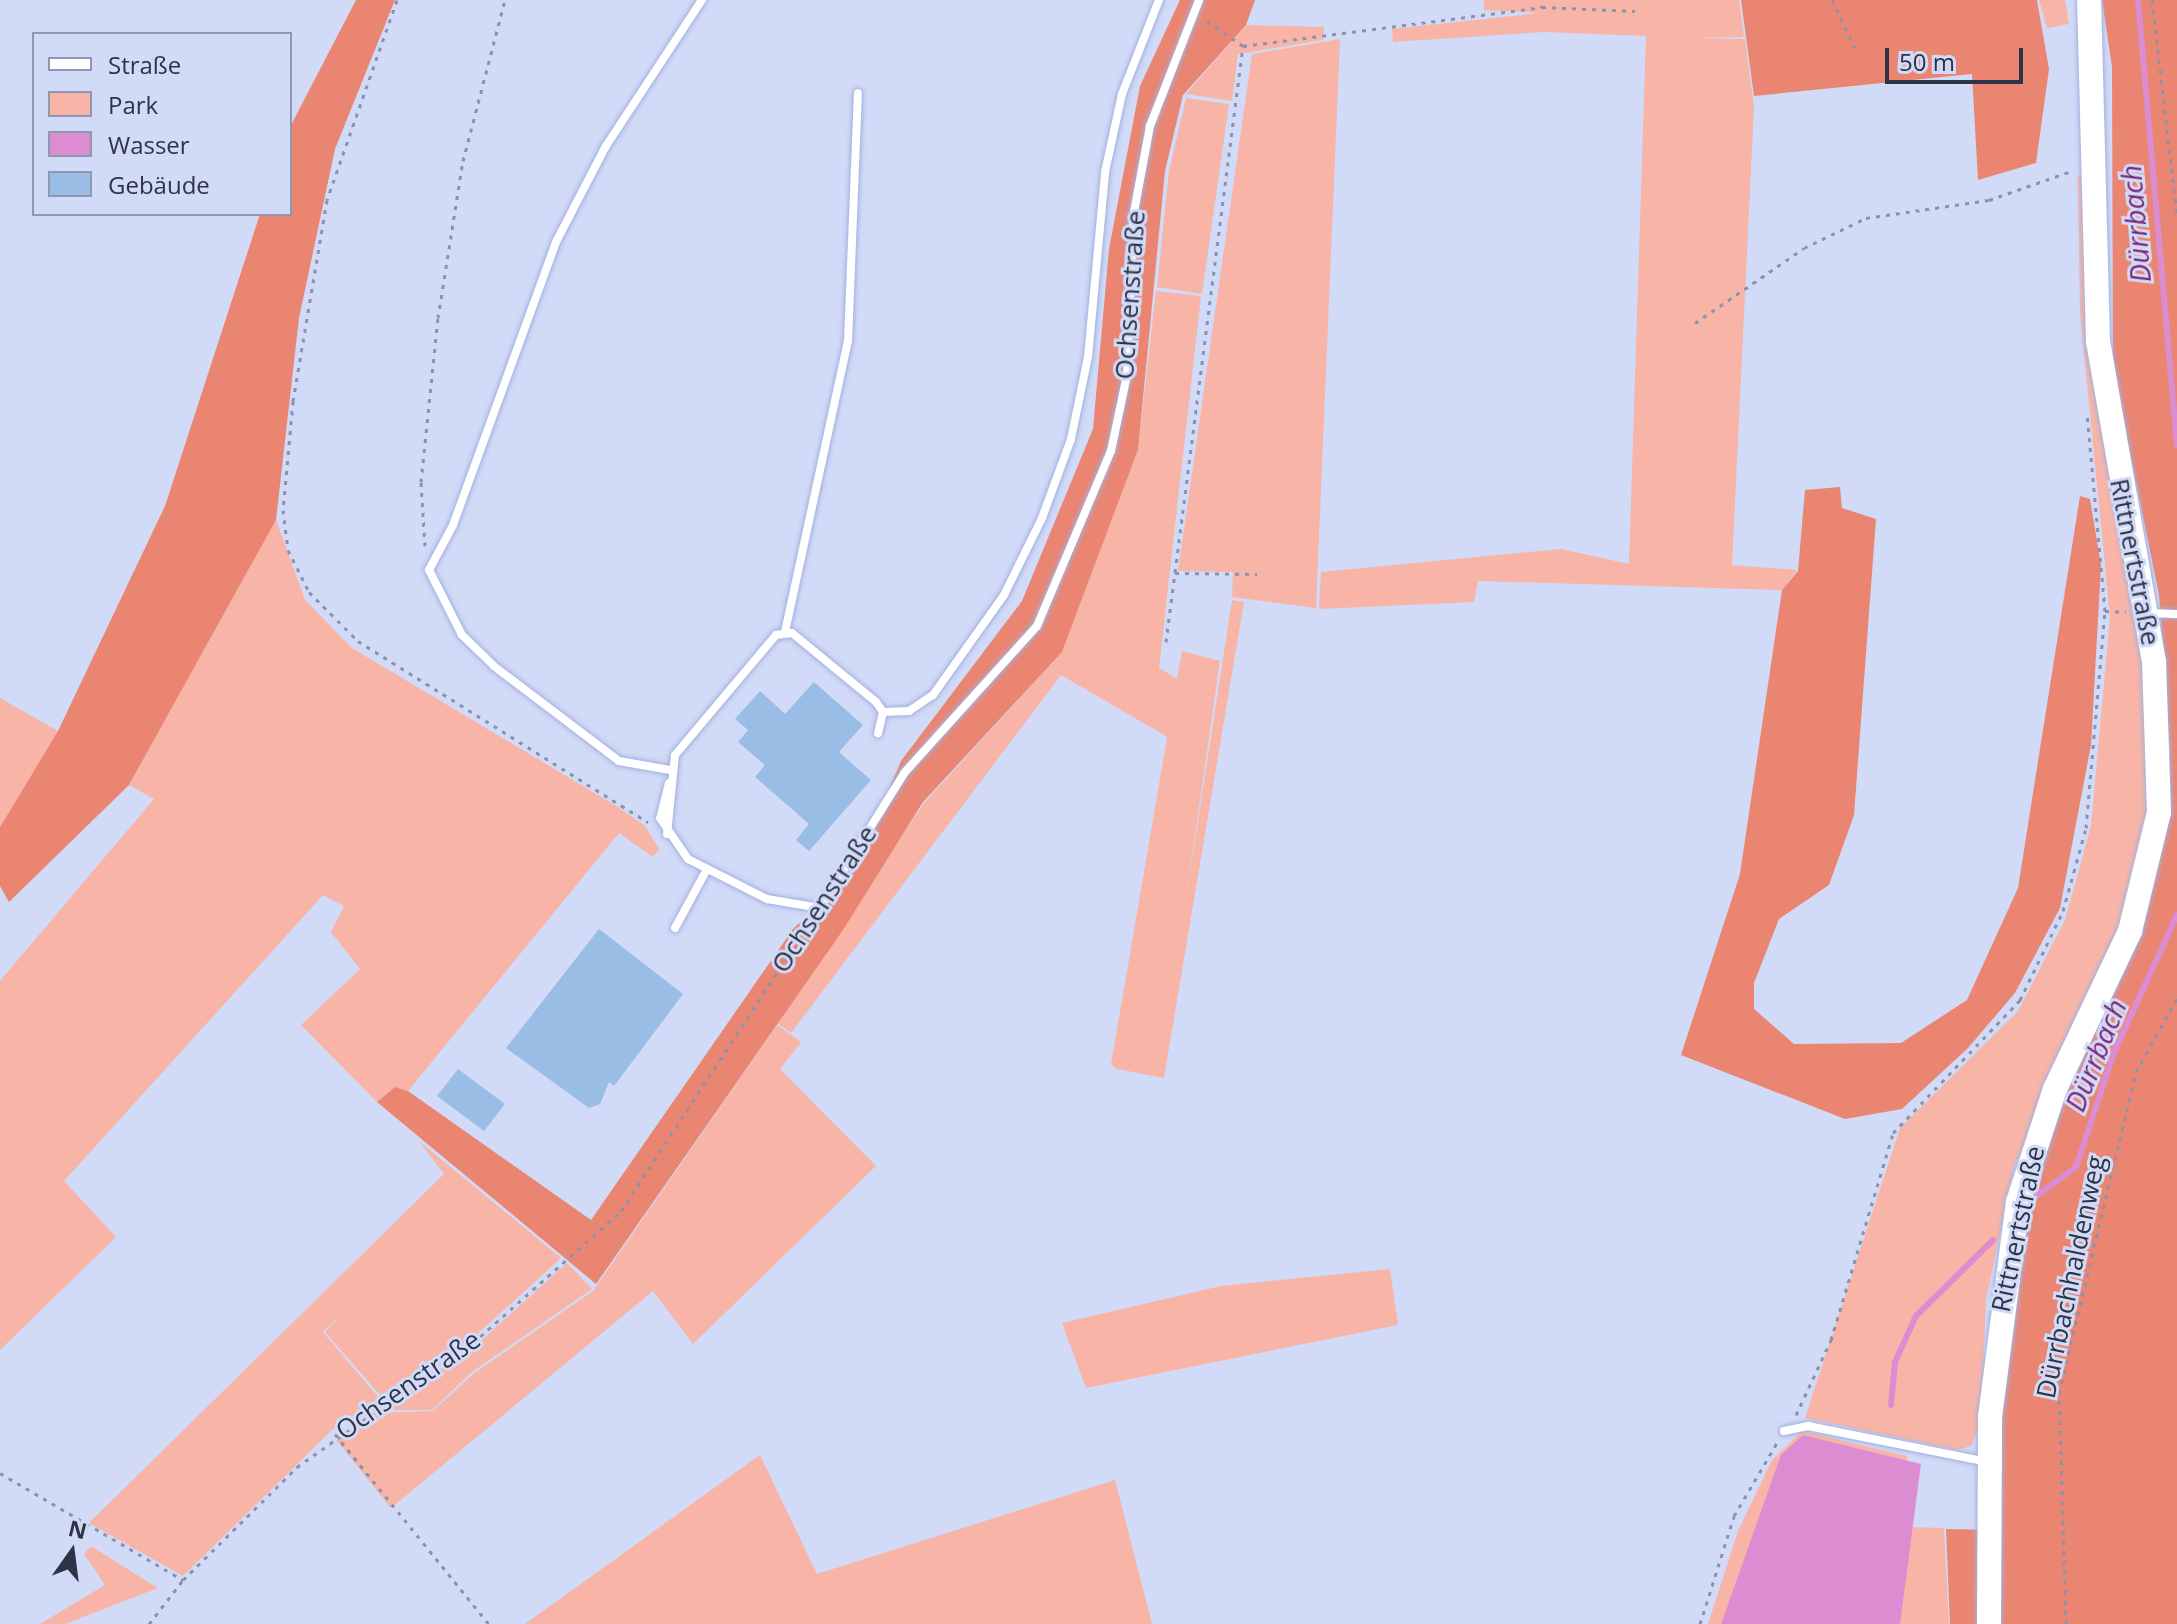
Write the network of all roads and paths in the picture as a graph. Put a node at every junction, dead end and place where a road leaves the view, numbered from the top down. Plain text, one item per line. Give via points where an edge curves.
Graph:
1 (397, 0) edge
2 (505, 0) edge
3 (702, 0) edge
4 (1159, 0) edge
5 (1199, 0) edge
6 (1542, 0) edge
7 (1832, 0) edge
8 (2089, 0) edge
9 (2152, 0) edge
10 (1542, 7) junction
11 (1635, 11) dead end
12 (1194, 12) junction
13 (1243, 46) junction
14 (1855, 48) dead end
15 (858, 93) dead end
16 (2075, 170) dead end
17 (2177, 215) edge
18 (1695, 323) dead end
19 (429, 570) junction
20 (1175, 573) junction
21 (1257, 574) dead end
22 (2105, 611) dead end
23 (2146, 613) junction
24 (2177, 614) edge
25 (785, 632) junction
26 (1166, 642) dead end
27 (883, 712) junction
28 (878, 733) dead end
29 (670, 770) junction
30 (667, 835) junction
31 (706, 871) junction
32 (820, 908) junction
33 (675, 928) dead end
34 (2177, 999) edge
35 (1784, 1431) junction
36 (335, 1434) junction
37 (1988, 1463) junction
38 (0, 1473) edge
39 (183, 1580) junction
40 (149, 1624) edge
41 (489, 1624) edge
42 (1700, 1624) edge
43 (1989, 1624) edge
44 (2066, 1624) edge

1 - 30 path via 327,200 293,401 283,510 288,550 309,592 358,641
2 - 19 path via 463,161 438,318 421,482
3 - 19 lane via 606,146 557,240 453,525
4 - 27 lane via 1122,94 1105,172 1088,357 1071,439 1042,518 1004,595 933,695 909,711
5 - 12 lane, Ochsenstraße
6 - 10 path
7 - 14 path
8 - 23 street, Rittnertstraße via 2098,342
9 - 17 path
10 - 11 path
10 - 13 path
12 - 13 path
12 - 32 lane, Ochsenstraße via 1150,126 1133,217 1127,375 1111,451 1081,531 1037,626 905,772
13 - 20 path via 1203,313
15 - 25 lane via 848,341
16 - 18 path via 1989,200 1866,218 1804,248
19 - 29 lane via 462,635 494,666 619,761
20 - 21 path
20 - 26 path
22 - 35 path via 2086,828 2063,911 2020,1000 1893,1133 1813,1390
23 - 24 lane
23 - 37 street, Rittnertstraße via 2160,712 2154,848 2119,961 2029,1158 1998,1321
25 - 27 lane
25 - 29 lane via 675,755
27 - 28 lane
29 - 30 lane via 660,809
30 - 31 lane
31 - 32 lane via 767,899
31 - 33 lane
32 - 36 path, Ochsenstraße via 621,1211 473,1343
34 - 44 path, Dürrbachhaldenweg via 2136,1072 2059,1393
35 - 37 lane via 1808,1426
35 - 42 path via 1734,1516
36 - 39 path, Ochsenstraße
36 - 41 path
37 - 43 street, Rittnertstraße
38 - 39 path
39 - 40 path, Ochsenstraße

